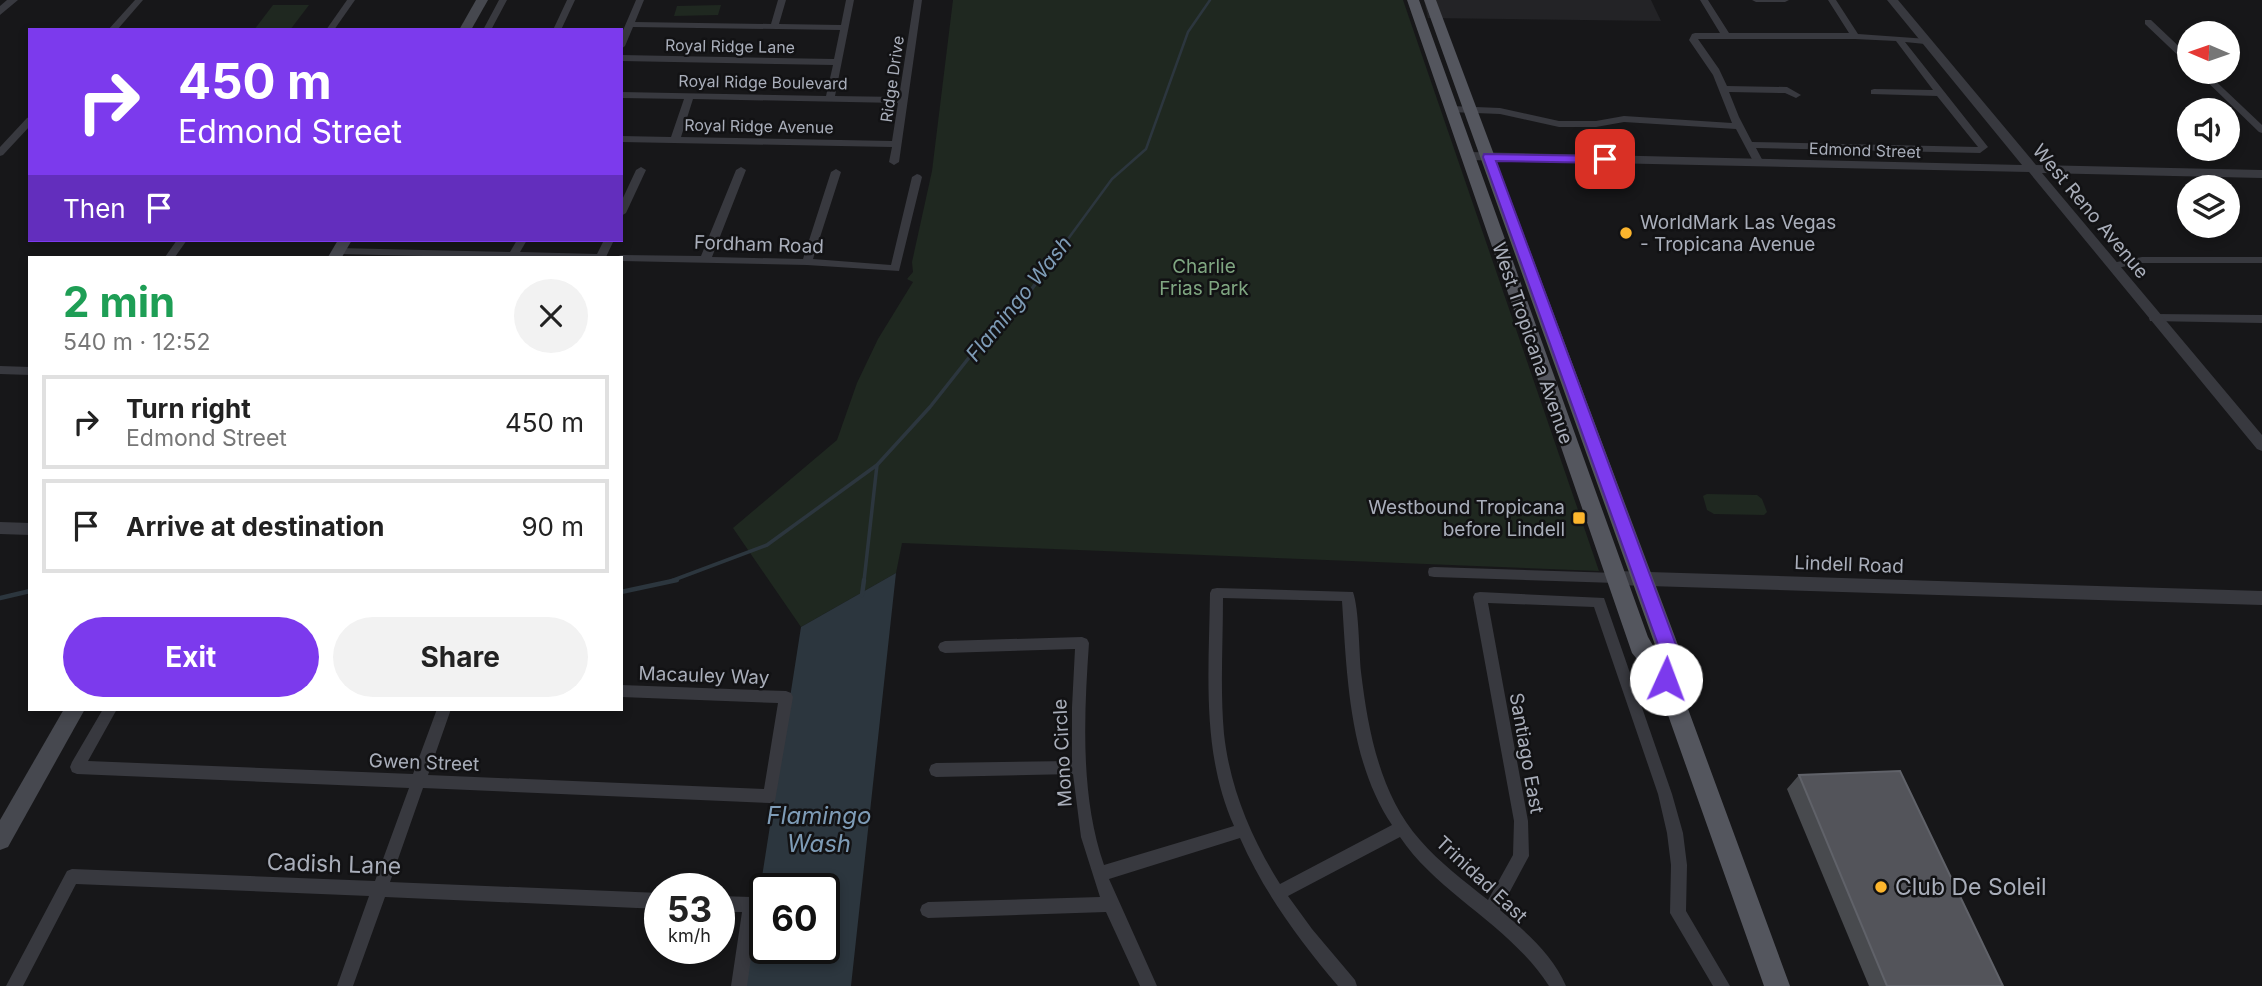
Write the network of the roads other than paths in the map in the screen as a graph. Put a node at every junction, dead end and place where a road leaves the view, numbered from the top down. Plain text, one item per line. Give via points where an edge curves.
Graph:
1 (13, 0) edge
2 (139, 0) edge
3 (351, 0) edge
4 (482, 0) edge
5 (503, 0) edge
6 (571, 0) edge
7 (640, 0) edge
8 (782, 0) edge
9 (850, 0) edge
10 (918, 0) edge
11 (1413, 0) edge
12 (1430, 0) edge
13 (1704, 0) edge
14 (1756, 0) edge
15 (1785, 0) edge
16 (1832, 0) edge
17 (1892, 0) edge
18 (0, 12) edge
19 (2148, 22) dead end
20 (630, 24) junction
21 (774, 27) junction
22 (114, 28) edge
23 (331, 28) edge
24 (466, 28) edge
25 (488, 28) edge
26 (558, 28) edge
27 (844, 28) junction
28 (1726, 36) junction
29 (1855, 36) junction
30 (1899, 40) junction
31 (623, 41) edge
32 (1925, 41) junction
33 (1428, 43) junction
34 (1446, 43) junction
35 (2177, 50) edge
36 (623, 58) edge
37 (837, 62) junction
38 (2214, 84) edge
39 (1724, 89) junction
40 (1874, 92) dead end
41 (1940, 93) junction
42 (623, 95) edge
43 (1796, 95) dead end
44 (689, 96) junction
45 (830, 99) junction
46 (904, 100) junction
47 (1451, 109) junction
48 (1472, 110) junction
49 (28, 122) edge
50 (1739, 126) junction
51 (2262, 130) edge
52 (623, 139) edge
53 (675, 140) junction
54 (897, 144) junction
55 (1750, 145) junction
56 (0, 153) edge
57 (1468, 156) junction
58 (1489, 157) junction
59 (894, 162) dead end
60 (1759, 163) junction
61 (641, 170) dead end
62 (741, 170) dead end
63 (2032, 170) junction
64 (836, 172) dead end
65 (2262, 174) edge
66 (917, 177) dead end
67 (626, 192) edge
68 (418, 242) edge
69 (339, 249) edge
70 (1523, 250) junction
71 (1500, 251) junction
72 (410, 254) junction
73 (513, 256) edge
74 (623, 258) edge
75 (705, 260) junction
76 (2262, 260) edge
77 (807, 262) junction
78 (2112, 266) junction
79 (2154, 318) junction
80 (2262, 319) edge
81 (0, 370) edge
82 (28, 371) edge
83 (1575, 392) junction
84 (1551, 393) junction
85 (2262, 445) edge
86 (0, 528) edge
87 (28, 529) edge
88 (1434, 572) dead end
89 (1616, 578) junction
90 (1643, 578) junction
91 (1217, 593) joint
92 (1480, 597) joint
93 (2262, 598) edge
94 (945, 647) dead end
95 (1666, 679) junction
96 (623, 691) edge
97 (74, 711) edge
98 (109, 711) edge
99 (443, 711) edge
100 (1081, 766) junction
101 (936, 770) dead end
102 (418, 781) junction
103 (770, 796) joint
104 (1402, 828) junction
105 (1244, 830) junction
106 (0, 840) edge
107 (1100, 874) junction
108 (381, 888) junction
109 (1278, 894) junction
110 (644, 900) edge
111 (735, 904) edge
112 (1110, 904) junction
113 (928, 910) dead end
114 (1491, 910) junction
115 (14, 986) edge
116 (345, 986) edge
117 (739, 986) edge
118 (1149, 986) edge
119 (1349, 986) edge
120 (1558, 986) edge
121 (1722, 986) edge
122 (1777, 986) edge

1 - 18 street
2 - 22 street
3 - 23 street
4 - 24 main road
5 - 25 street
6 - 26 street
7 - 20 street
8 - 21 street
9 - 27 street
10 - 46 street, Ridge Drive
11 - 33 main road, West Tropicana Avenue
12 - 34 main road, West Tropicana Avenue
13 - 28 street
14 - 15 street
16 - 29 street
17 - 32 street, West Reno Avenue
19 - 35 street
20 - 21 street
20 - 31 street
21 - 27 street
27 - 37 street
28 - 29 street
28 - 39 street via 1695,36 1693,40
29 - 30 street
30 - 32 street
30 - 41 street
32 - 63 street, West Reno Avenue
33 - 34 main road
33 - 47 main road, West Tropicana Avenue
34 - 48 main road, West Tropicana Avenue
36 - 37 street, Royal Ridge Lane
37 - 45 street
38 - 51 street
39 - 43 street via 1787,90
39 - 50 street
40 - 41 street
41 - 55 street via 1983,147 1980,150
42 - 44 street, Royal Ridge Boulevard
44 - 45 street, Royal Ridge Boulevard
44 - 53 street
45 - 46 street, Royal Ridge Boulevard
46 - 54 street, Ridge Drive
47 - 48 street
47 - 57 main road, West Tropicana Avenue
48 - 50 street via 1559,124 1625,119
48 - 58 main road, West Tropicana Avenue
49 - 56 street
50 - 55 street
52 - 53 street, Royal Ridge Avenue
53 - 54 street, Royal Ridge Avenue
54 - 59 street, Ridge Drive
55 - 60 street
57 - 58 street, Edmond Street
57 - 71 main road, West Tropicana Avenue
58 - 60 street, Edmond Street
58 - 70 main road, West Tropicana Avenue
60 - 63 street, Edmond Street
61 - 67 street
62 - 75 street
63 - 65 street, Edmond Street
63 - 78 street, West Reno Avenue
64 - 77 street
66 - 77 street, Fordham Road via 895,269
68 - 72 street
69 - 72 street
70 - 71 main road
70 - 83 main road, West Tropicana Avenue
71 - 84 main road, West Tropicana Avenue
72 - 73 street
74 - 75 street, Fordham Road
75 - 77 street, Fordham Road
76 - 78 street via 2142,260
78 - 79 street, West Reno Avenue
79 - 80 street
79 - 85 street, West Reno Avenue
81 - 82 street
83 - 84 main road
83 - 90 main road, West Tropicana Avenue
84 - 89 main road, West Tropicana Avenue
86 - 87 street
88 - 89 street, Lindell Road
89 - 90 street, Lindell Road
89 - 95 main road, West Tropicana Avenue via 1643,653
90 - 93 street, Lindell Road
90 - 95 main road, West Tropicana Avenue via 1670,653
91 - 104 street, Trinidad East via 1348,596 1356,700 1367,753
91 - 105 street via 1220,755
92 - 114 street, Santiago East via 1521,821 1521,856
92 - 121 street via 1599,602 1675,833 1678,913
94 - 100 street, Mono Circle via 1082,643 1078,698
95 - 122 main road, West Tropicana Avenue
96 - 103 street, Macauley Way via 786,697
97 - 106 main road
98 - 102 street, Gwen Street via 77,767
99 - 102 street
100 - 101 street
100 - 107 street, Mono Circle via 1085,817
102 - 103 street, Gwen Street
102 - 108 street
104 - 109 street
104 - 114 street, Trinidad East via 1438,869
105 - 107 street
105 - 109 street
107 - 112 street, Mono Circle
108 - 110 street, Cadish Lane
108 - 115 street, Cadish Lane via 72,876
108 - 116 street
109 - 119 street via 1314,947
111 - 117 street via 751,905
112 - 113 street
112 - 118 street, Mono Circle
114 - 120 street, Trinidad East

